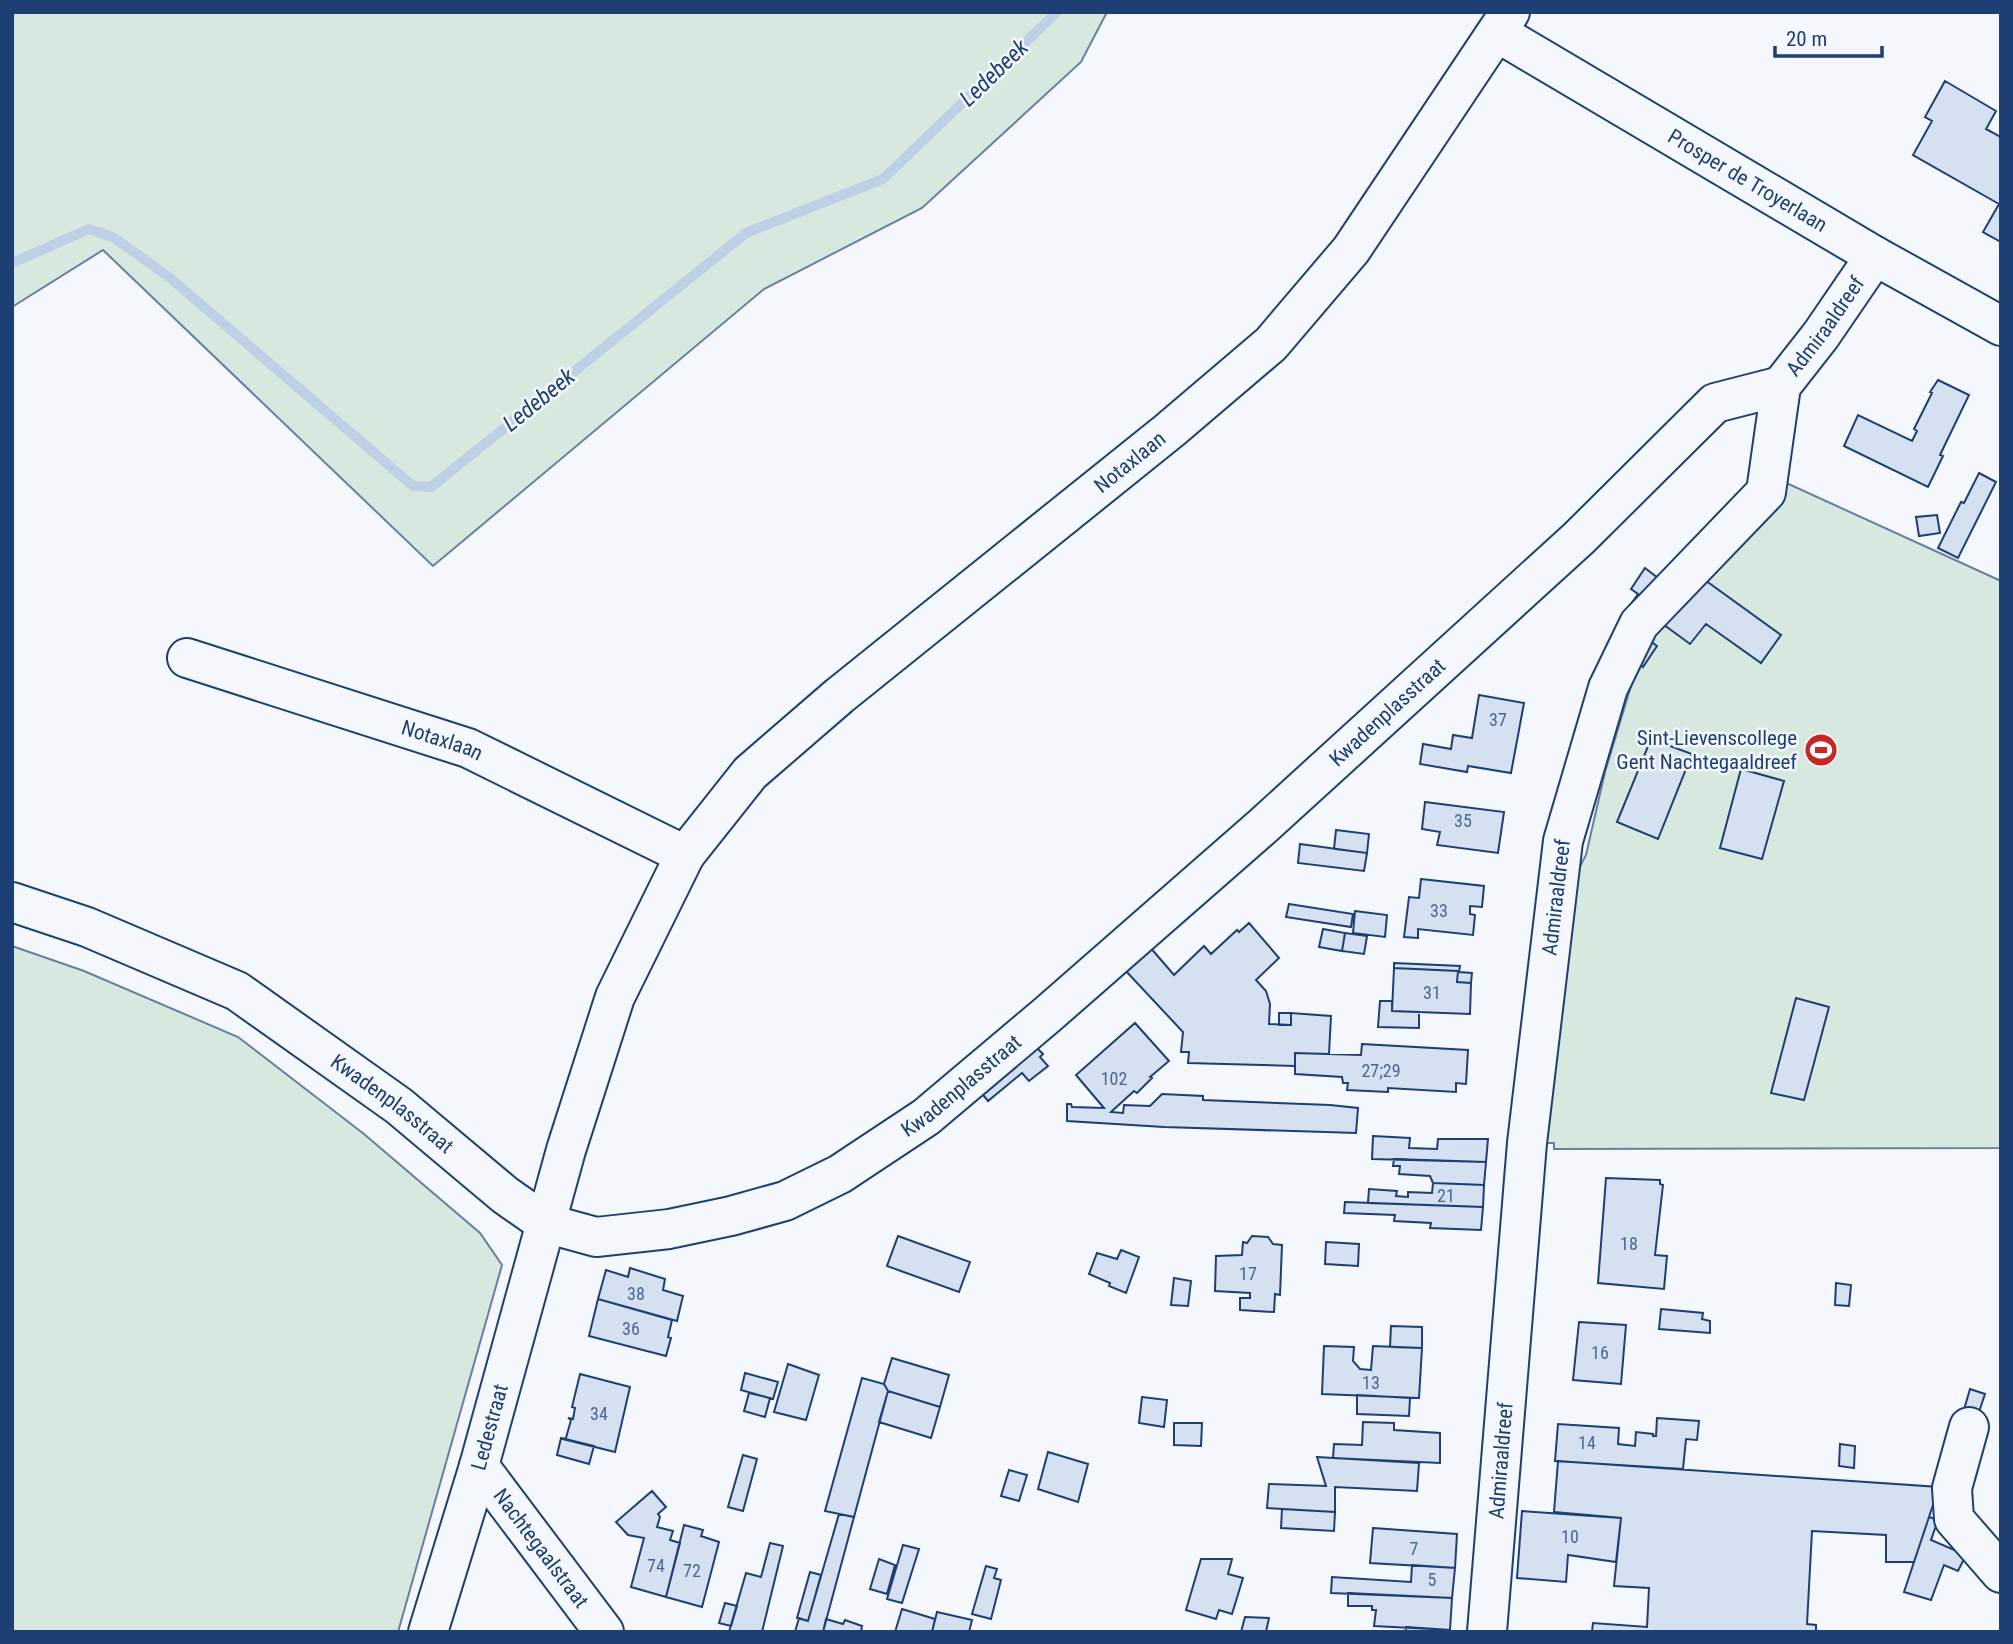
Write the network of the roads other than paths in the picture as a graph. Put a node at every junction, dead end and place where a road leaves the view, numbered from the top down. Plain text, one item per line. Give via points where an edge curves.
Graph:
1 (1504, 22) edge
2 (1875, 256) junction
3 (2001, 326) edge
4 (1781, 386) junction
5 (187, 658) dead end
6 (685, 855) junction
7 (12, 902) edge
8 (545, 1223) junction
9 (1969, 1427) dead end
10 (479, 1466) junction
11 (2001, 1573) edge
12 (428, 1632) edge
13 (604, 1632) edge
14 (1487, 1632) edge

1 - 2 street, Prosper de Troyerlaan
1 - 6 street, Notaxlaan via 1351,250 1271,344 760,764
2 - 3 street, Prosper de Troyerlaan
2 - 4 street, Admiraaldreef
4 - 8 street, Kwadenplasstraat via 1715,403 1579,538 1273,817 926,1117 840,1174 785,1201 753,1210 669,1229 596,1237
4 - 14 street, Admiraaldreef via 1766,492 1639,624 1608,688 1563,841 1527,1143
5 - 6 street, Notaxlaan via 468,748
6 - 8 street, Notaxlaan via 615,997
7 - 8 street, Kwadenplasstraat via 87,927 237,991 399,1106
8 - 10 street, Ledestraat
9 - 11 street via 1952,1488 1954,1519
10 - 12 street, Ledestraat
10 - 13 street, Nachtegaalstraat

